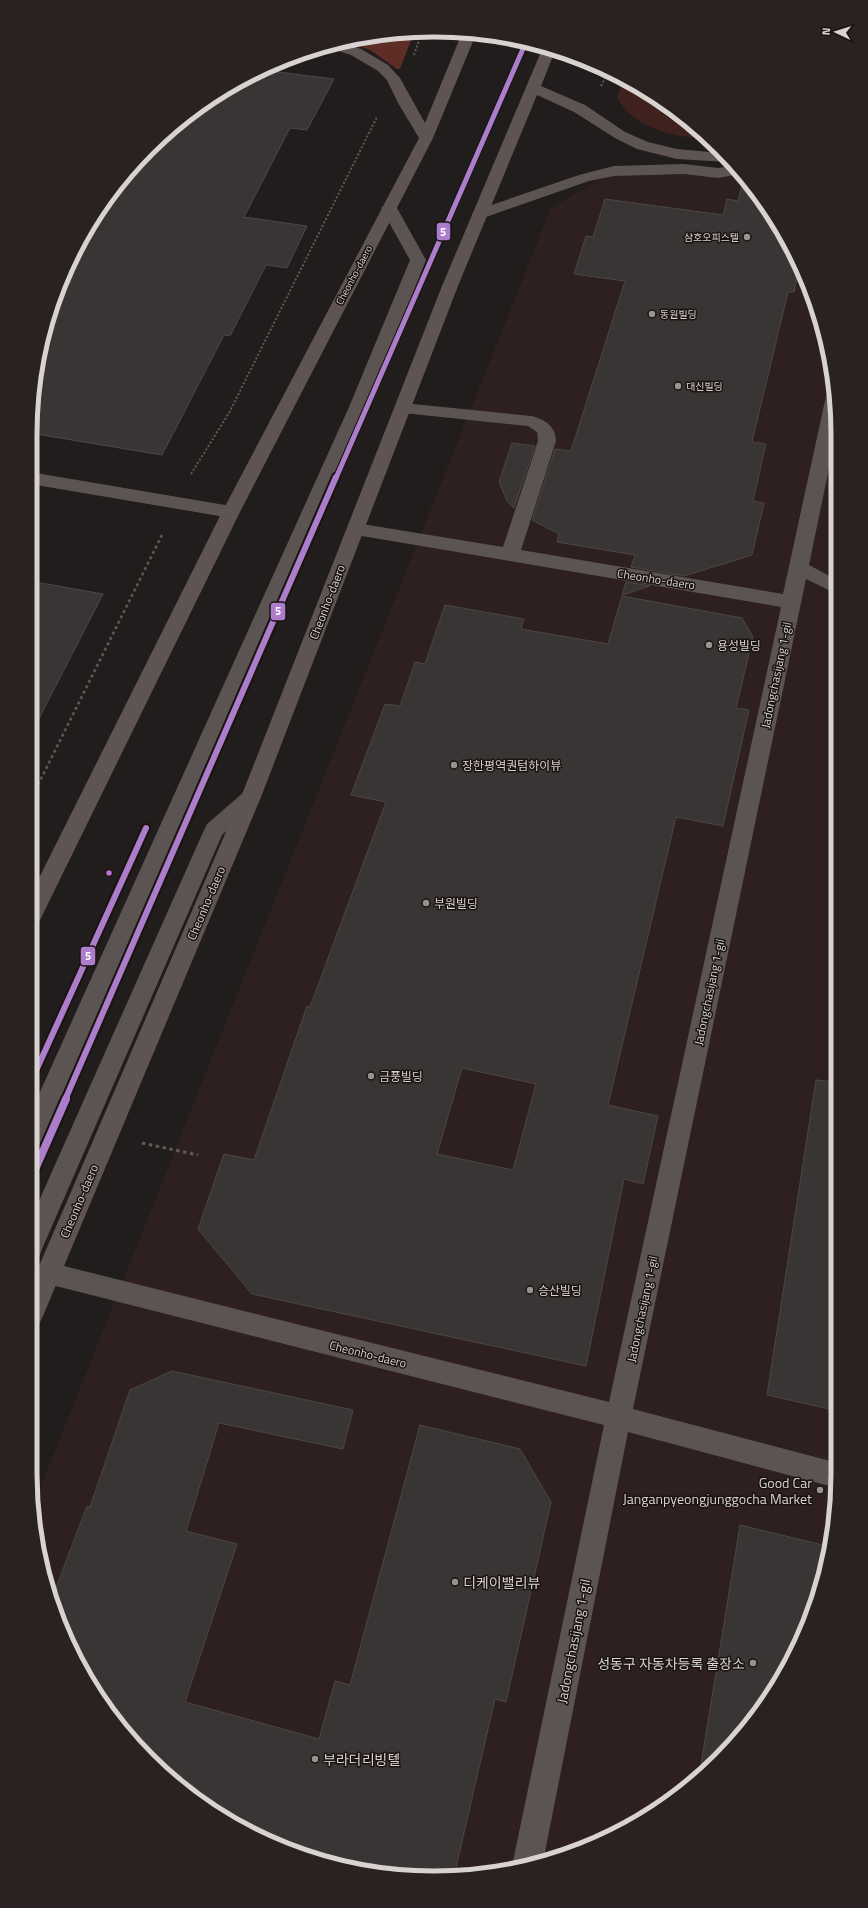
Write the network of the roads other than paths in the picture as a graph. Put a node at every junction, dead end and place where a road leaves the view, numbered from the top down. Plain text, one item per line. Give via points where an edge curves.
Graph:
1 (467, 39) edge
2 (343, 48) edge
3 (548, 54) edge
4 (533, 88) junction
5 (426, 138) junction
6 (719, 157) edge
7 (731, 171) edge
8 (389, 208) junction
9 (480, 214) junction
10 (403, 408) junction
11 (830, 417) edge
12 (37, 479) edge
13 (230, 512) junction
14 (356, 529) junction
15 (510, 555) junction
16 (798, 567) junction
17 (831, 585) edge
18 (792, 602) junction
19 (251, 797) junction
20 (37, 904) edge
21 (37, 1124) edge
22 (37, 1233) edge
23 (48, 1273) junction
24 (37, 1299) edge
25 (619, 1417) junction
26 (831, 1474) edge
27 (528, 1859) edge

1 - 5 main road, Cheonho-daero
2 - 5 main road via 370,60 393,78
3 - 4 main road, Cheonho-daero
4 - 6 main road via 581,109 633,142 656,150
4 - 9 main road, Cheonho-daero
5 - 8 main road, Cheonho-daero
7 - 9 street via 718,173 684,169 614,170
8 - 13 main road, Cheonho-daero
8 - 21 street via 418,260 355,414
9 - 10 main road, Cheonho-daero
10 - 14 main road, Cheonho-daero
10 - 15 street via 531,422 540,425 545,431 547,441
11 - 16 street, Jadongchasijang 1-gil
12 - 13 street
13 - 20 main road, Cheonho-daero
14 - 15 street, Cheonho-daero
14 - 19 main road, Cheonho-daero
15 - 18 street, Cheonho-daero
16 - 17 street
16 - 18 street, Jadongchasijang 1-gil
18 - 25 street, Jadongchasijang 1-gil
19 - 22 street via 214,830
19 - 23 main road, Cheonho-daero
23 - 24 main road, Cheonho-daero
23 - 25 street, Cheonho-daero
25 - 26 street
25 - 27 street, Jadongchasijang 1-gil

